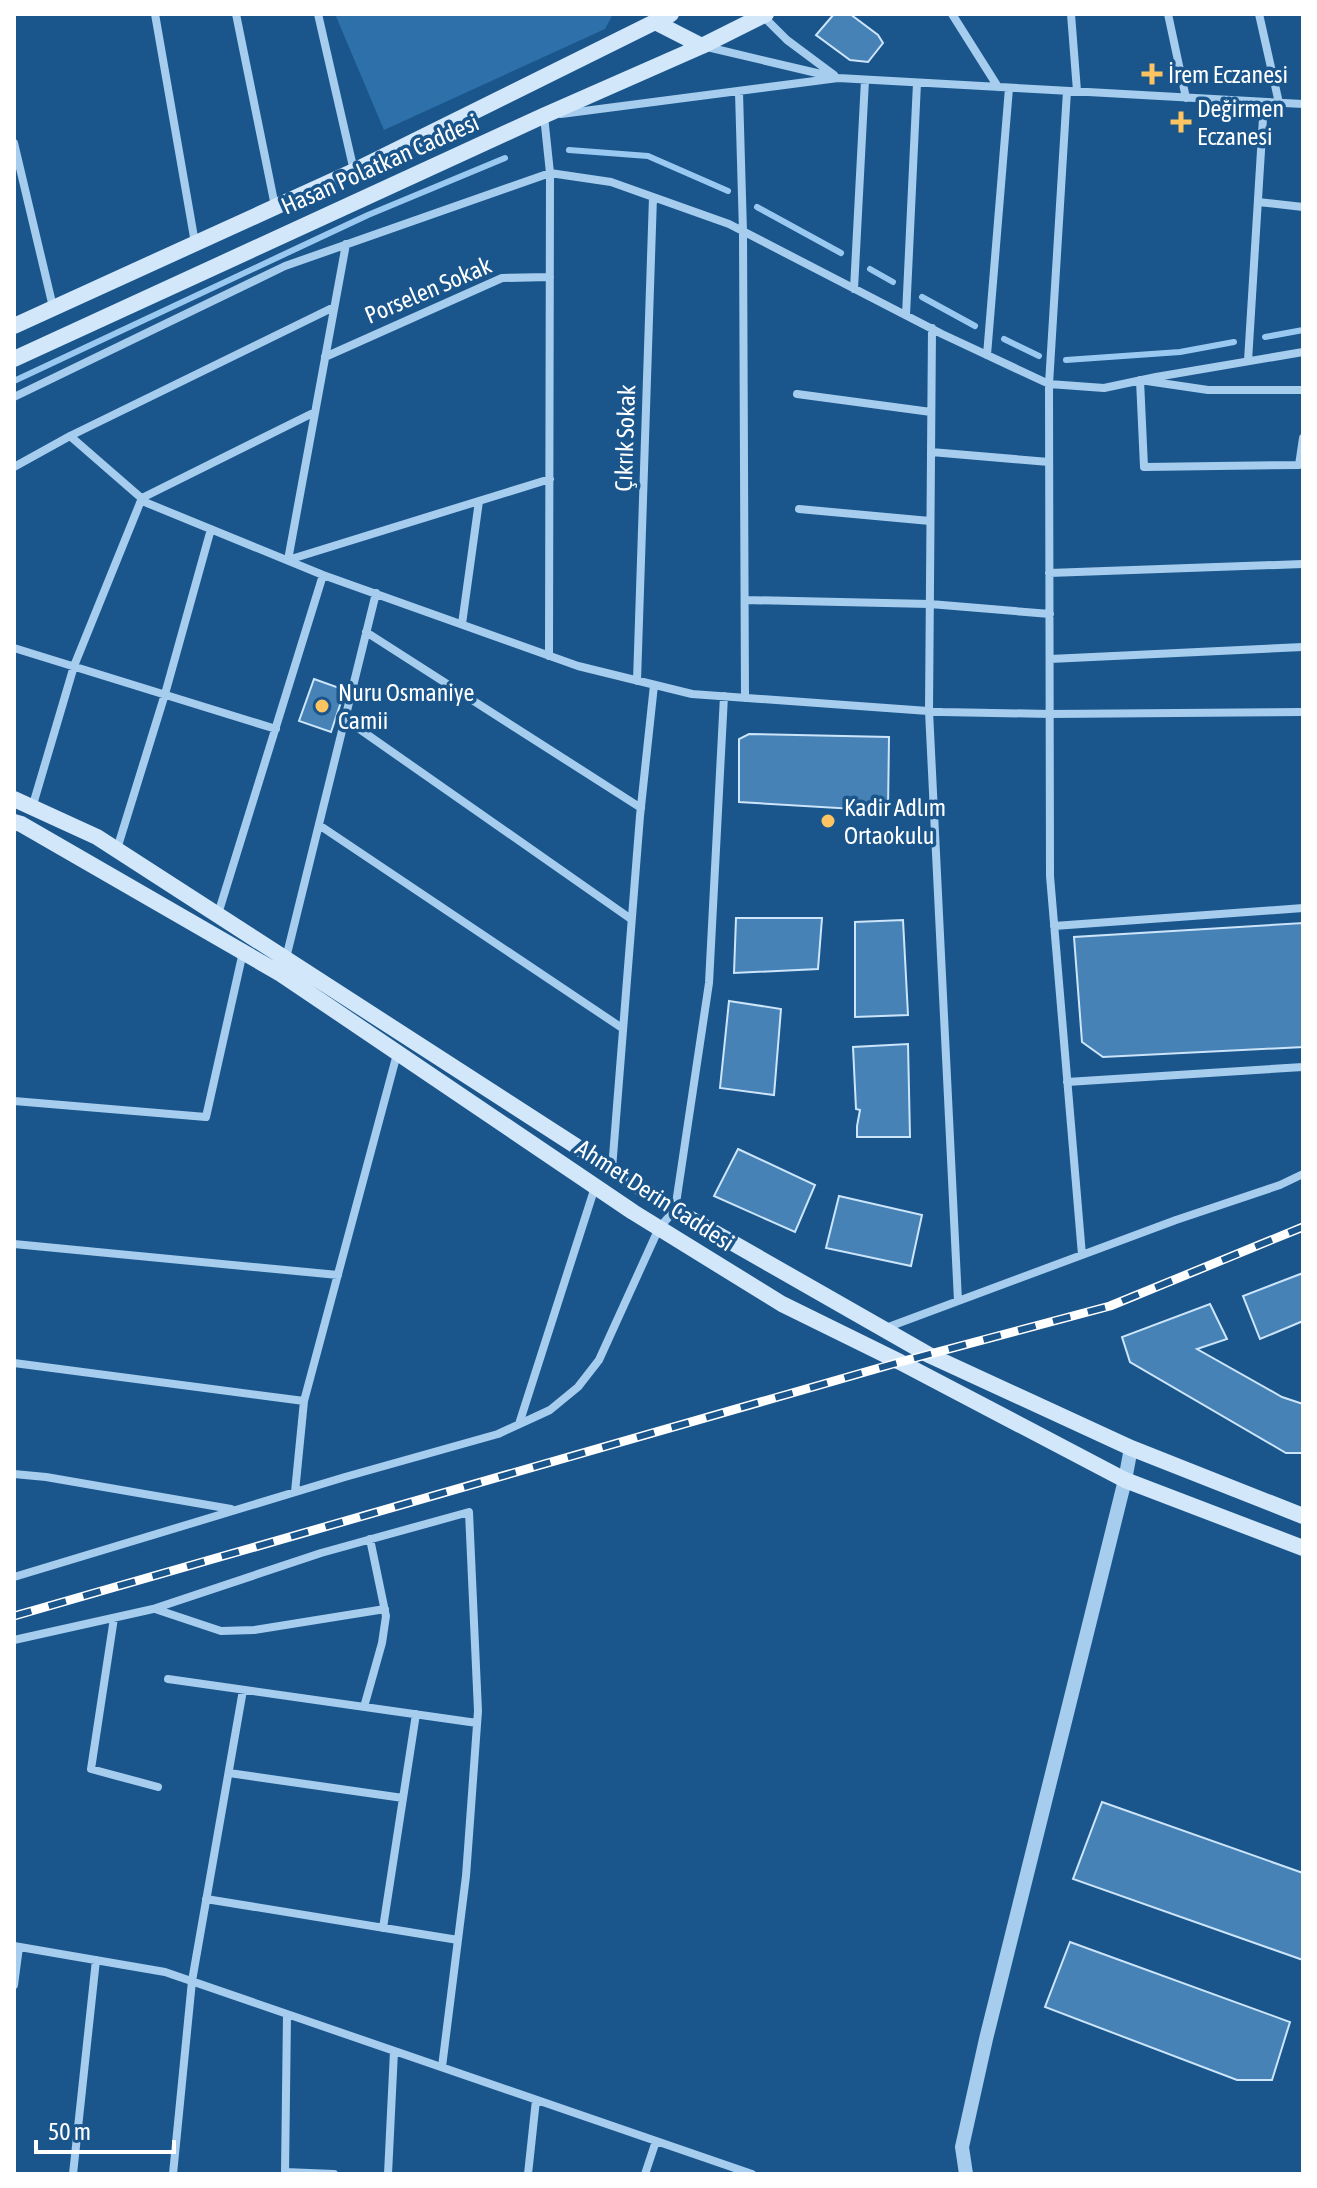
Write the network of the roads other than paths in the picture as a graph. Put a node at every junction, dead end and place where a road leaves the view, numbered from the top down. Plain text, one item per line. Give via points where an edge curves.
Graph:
1 (155, 14) edge
2 (236, 14) edge
3 (318, 14) edge
4 (671, 14) edge
5 (952, 14) edge
6 (1071, 14) edge
7 (1168, 14) edge
8 (1259, 14) edge
9 (764, 15) edge
10 (653, 18) edge
11 (702, 46) junction
12 (838, 78) junction
13 (865, 80) junction
14 (917, 83) junction
15 (998, 87) junction
16 (1009, 88) junction
17 (1067, 91) junction
18 (1077, 91) junction
19 (739, 92) junction
20 (1186, 98) junction
21 (1264, 102) junction
22 (1279, 103) junction
23 (1303, 104) edge
24 (543, 116) junction
25 (14, 143) edge
26 (354, 171) junction
27 (550, 173) junction
28 (18, 174) edge
29 (653, 197) junction
30 (1258, 202) junction
31 (275, 206) junction
32 (1303, 207) edge
33 (743, 232) junction
34 (195, 243) junction
35 (346, 244) junction
36 (550, 277) junction
37 (854, 289) junction
38 (334, 307) junction
39 (54, 308) junction
40 (906, 315) junction
41 (14, 326) edge
42 (932, 328) junction
43 (1303, 352) edge
44 (987, 355) junction
45 (325, 357) junction
46 (14, 359) edge
47 (1248, 361) junction
48 (1140, 380) junction
49 (1049, 384) junction
50 (1303, 390) edge
51 (797, 394) dead end
52 (14, 397) edge
53 (315, 412) junction
54 (931, 412) junction
55 (70, 436) junction
56 (1303, 438) edge
57 (931, 452) junction
58 (1049, 462) junction
59 (14, 467) edge
60 (550, 479) junction
61 (142, 498) junction
62 (479, 501) junction
63 (799, 509) dead end
64 (930, 521) junction
65 (211, 529) junction
66 (288, 560) junction
67 (1303, 564) edge
68 (1049, 573) junction
69 (323, 575) junction
70 (376, 593) junction
71 (745, 600) junction
72 (930, 604) junction
73 (1050, 614) junction
74 (462, 624) junction
75 (366, 632) junction
76 (1303, 647) edge
77 (14, 648) edge
78 (549, 656) junction
79 (1050, 659) junction
80 (74, 666) junction
81 (637, 681) junction
82 (654, 685) junction
83 (165, 694) junction
84 (724, 696) junction
85 (745, 698) junction
86 (929, 711) junction
87 (1303, 712) edge
88 (1050, 714) junction
89 (345, 719) junction
90 (276, 729) junction
91 (14, 799) edge
92 (32, 808) junction
93 (641, 808) junction
94 (14, 822) edge
95 (319, 825) junction
96 (117, 850) junction
97 (1303, 908) edge
98 (218, 915) junction
99 (631, 919) junction
100 (1054, 926) junction
101 (243, 952) junction
102 (286, 959) junction
103 (622, 1028) junction
104 (397, 1053) junction
105 (1303, 1067) edge
106 (1067, 1082) junction
107 (14, 1101) edge
108 (612, 1170) junction
109 (1303, 1174) edge
110 (595, 1186) junction
111 (675, 1210) junction
112 (659, 1228) junction
113 (14, 1244) edge
114 (1082, 1255) junction
115 (338, 1275) junction
116 (958, 1301) junction
117 (883, 1329) junction
118 (14, 1363) edge
119 (304, 1401) junction
120 (519, 1424) junction
121 (1131, 1448) junction
122 (14, 1474) edge
123 (1125, 1480) junction
124 (295, 1492) junction
125 (236, 1510) junction
126 (1303, 1516) edge
127 (370, 1539) junction
128 (1303, 1548) edge
129 (14, 1577) edge
130 (153, 1609) junction
131 (385, 1609) junction
132 (114, 1618) junction
133 (14, 1640) edge
134 (168, 1679) dead end
135 (243, 1690) junction
136 (364, 1707) junction
137 (416, 1714) junction
138 (477, 1723) junction
139 (229, 1773) junction
140 (158, 1787) dead end
141 (403, 1798) junction
142 (206, 1899) junction
143 (383, 1928) junction
144 (458, 1940) junction
145 (16, 1946) edge
146 (96, 1960) junction
147 (192, 1981) junction
148 (14, 1985) edge
149 (287, 2014) junction
150 (394, 2051) junction
151 (442, 2067) junction
152 (536, 2100) junction
153 (656, 2141) junction
154 (285, 2173) edge
155 (73, 2174) edge
156 (173, 2174) edge
157 (334, 2174) edge
158 (388, 2174) edge
159 (528, 2174) edge
160 (645, 2174) edge
161 (752, 2174) edge
162 (966, 2174) edge

1 - 34 street
2 - 31 street
3 - 26 street
4 - 10 main road, Hasan Polatkan Caddesi
5 - 15 street
6 - 18 street
7 - 20 street
8 - 22 street
9 - 11 main road, Hasan Polatkan Caddesi
9 - 12 street via 787,40
10 - 11 main road
10 - 26 main road, Hasan Polatkan Caddesi
11 - 12 street
11 - 24 main road, Hasan Polatkan Caddesi
12 - 13 street
12 - 19 street
13 - 14 street
13 - 37 street
14 - 15 street
14 - 40 street
15 - 16 street
16 - 17 street
16 - 44 street
17 - 18 street
17 - 49 street
18 - 20 street
19 - 24 street
19 - 33 street
20 - 21 street
21 - 22 street
21 - 30 street
22 - 23 street
24 - 27 street
24 - 46 main road, Hasan Polatkan Caddesi
25 - 28 street
26 - 31 main road, Hasan Polatkan Caddesi
27 - 29 street via 611,182
27 - 35 street
27 - 36 street
28 - 39 street
29 - 33 street
29 - 81 street, Çıkrık Sokak
30 - 32 street
30 - 47 street
31 - 34 main road, Hasan Polatkan Caddesi
33 - 37 street
33 - 71 street
34 - 39 main road, Hasan Polatkan Caddesi
35 - 38 street
35 - 52 street via 285,266
36 - 45 street, Porselen Sokak via 502,278
36 - 60 street
37 - 40 street
38 - 45 street
38 - 55 street
39 - 41 main road, Hasan Polatkan Caddesi
40 - 42 street
42 - 44 street
42 - 54 street
43 - 47 street
44 - 49 street
45 - 53 street
47 - 48 street
48 - 49 street via 1104,388
48 - 50 street via 1208,390
48 - 56 street via 1144,467 1299,465
49 - 58 street
51 - 54 street
53 - 61 street
53 - 66 street
54 - 57 street
55 - 59 street
55 - 61 street
57 - 58 street
57 - 64 street
58 - 68 street
60 - 62 street
60 - 78 street
61 - 65 street
61 - 80 street
62 - 66 street
62 - 74 street
63 - 64 street
64 - 72 street
65 - 66 street
65 - 83 street
66 - 69 street
67 - 68 street
68 - 73 street
69 - 70 street
69 - 90 street
70 - 74 street
70 - 75 street
71 - 72 street
71 - 85 street
72 - 73 street
72 - 86 street
73 - 79 street
74 - 78 street
75 - 89 street
75 - 93 street
76 - 79 street
77 - 80 street
78 - 81 street
79 - 88 street
80 - 83 street
80 - 92 street
81 - 82 street
82 - 84 street
82 - 93 street
83 - 90 street
83 - 96 street
84 - 85 street
84 - 111 street via 709,983
85 - 86 street
86 - 88 street
86 - 116 street
87 - 88 street
88 - 100 street
89 - 95 street
89 - 99 street
90 - 98 street
91 - 92 main road, Ahmet Derin Caddesi
92 - 96 main road, Ahmet Derin Caddesi
93 - 99 street
94 - 101 main road, Ahmet Derin Caddesi
95 - 102 street
95 - 103 street
96 - 98 main road, Ahmet Derin Caddesi
97 - 100 street
98 - 102 main road, Ahmet Derin Caddesi
99 - 103 street
100 - 106 street
101 - 104 main road, Ahmet Derin Caddesi
101 - 107 street via 206,1117
102 - 108 main road, Ahmet Derin Caddesi
103 - 108 street
104 - 110 main road, Ahmet Derin Caddesi
104 - 115 street
105 - 106 street
106 - 114 street
108 - 111 main road, Ahmet Derin Caddesi
109 - 114 street
110 - 112 main road, Ahmet Derin Caddesi
110 - 120 street
111 - 112 street
111 - 117 main road, Ahmet Derin Caddesi
112 - 120 street via 599,1360 550,1410
112 - 123 main road, Ahmet Derin Caddesi via 782,1304
113 - 115 street
114 - 116 street
115 - 119 street
116 - 117 street
117 - 121 main road, Ahmet Derin Caddesi
118 - 119 street
119 - 124 street
120 - 124 street
121 - 123 street
121 - 126 main road, Ahmet Derin Caddesi
122 - 125 street
123 - 128 main road, Ahmet Derin Caddesi
123 - 162 street via 986,2039 962,2147
124 - 125 street
125 - 129 street
127 - 130 street
127 - 131 street
127 - 138 street via 469,1512
130 - 131 street via 221,1631
130 - 132 street
131 - 136 street via 382,1643
132 - 133 street
132 - 140 street via 91,1769
134 - 135 street
135 - 136 street
135 - 139 street
136 - 137 street
137 - 138 street
137 - 141 street
138 - 144 street
139 - 141 street
139 - 142 street
141 - 143 street
142 - 143 street
142 - 147 street
143 - 144 street
144 - 151 street
145 - 146 street
145 - 148 street
146 - 147 street
146 - 155 street
147 - 149 street
147 - 156 street
149 - 150 street
149 - 154 street
150 - 151 street
150 - 158 street
151 - 152 street
152 - 153 street
152 - 159 street
153 - 160 street
153 - 161 street
154 - 157 street

